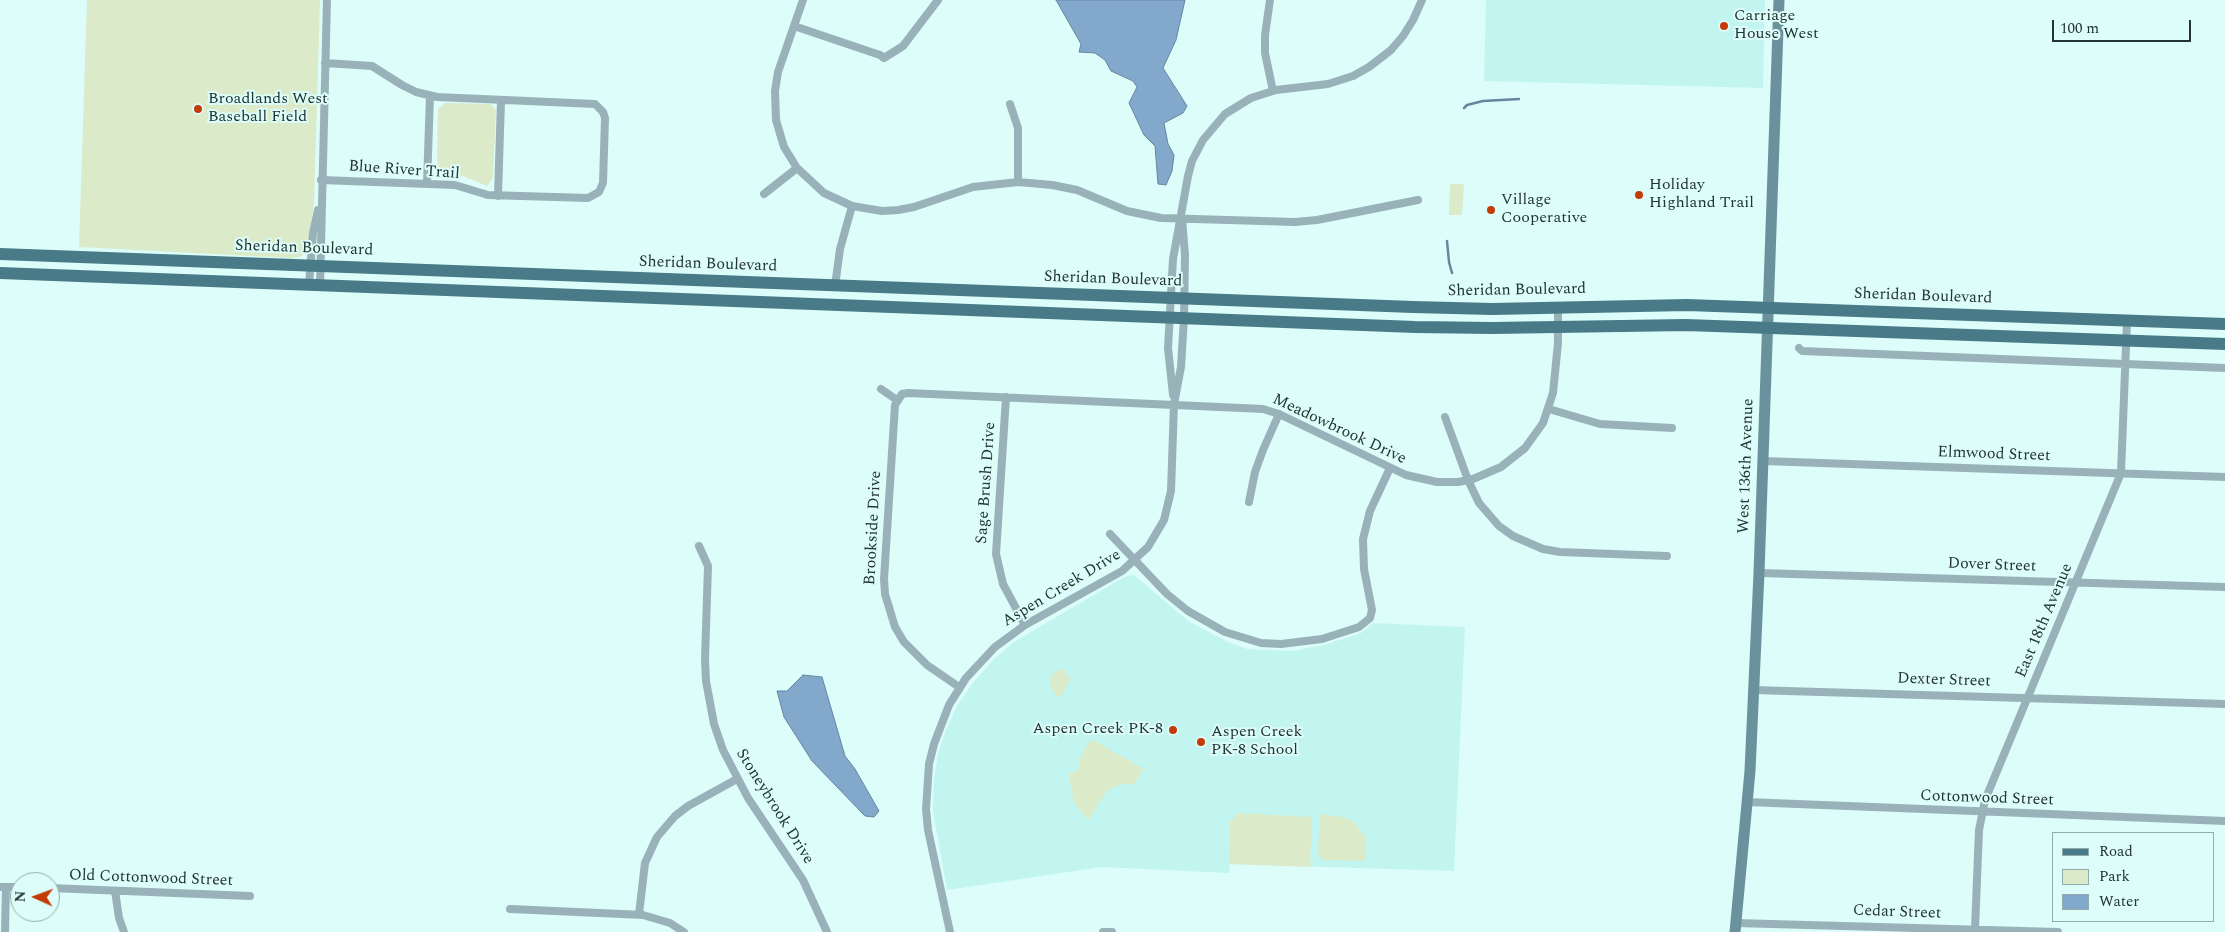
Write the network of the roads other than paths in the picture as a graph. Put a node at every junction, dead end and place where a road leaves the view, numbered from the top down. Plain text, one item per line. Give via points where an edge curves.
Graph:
1 (327, 0) edge
2 (803, 0) edge
3 (938, 0) edge
4 (1270, 0) edge
5 (1422, 0) edge
6 (1779, 0) edge
7 (794, 26) junction
8 (325, 63) junction
9 (1273, 91) junction
10 (430, 96) junction
11 (501, 100) junction
12 (1010, 104) dead end
13 (797, 168) junction
14 (321, 180) junction
15 (1018, 182) junction
16 (427, 184) junction
17 (764, 194) dead end
18 (498, 196) junction
19 (1418, 200) dead end
20 (852, 206) junction
21 (1182, 218) junction
22 (0, 254) edge
23 (315, 266) junction
24 (0, 273) edge
25 (314, 285) junction
26 (835, 286) junction
27 (1171, 298) junction
28 (1185, 299) junction
29 (1558, 308) junction
30 (1768, 308) junction
31 (1170, 318) junction
32 (1184, 318) junction
33 (2127, 321) junction
34 (2225, 324) edge
35 (1558, 327) junction
36 (1768, 328) junction
37 (2126, 340) junction
38 (2225, 344) edge
39 (1799, 348) dead end
40 (2125, 364) junction
41 (2225, 368) edge
42 (880, 389) dead end
43 (1006, 397) junction
44 (897, 400) junction
45 (1174, 404) junction
46 (1549, 409) junction
47 (1279, 414) junction
48 (1445, 416) dead end
49 (1672, 428) dead end
50 (1763, 462) junction
51 (1390, 468) junction
52 (2121, 473) junction
53 (2225, 477) edge
54 (1468, 480) junction
55 (1249, 502) dead end
56 (1110, 534) dead end
57 (699, 546) dead end
58 (1667, 556) dead end
59 (1134, 562) junction
60 (1759, 573) junction
61 (2076, 582) junction
62 (2225, 587) edge
63 (1025, 625) junction
64 (960, 687) junction
65 (1753, 690) junction
66 (2027, 698) junction
67 (2225, 704) edge
68 (736, 779) junction
69 (1747, 802) junction
70 (1981, 813) junction
71 (2225, 821) edge
72 (3, 887) edge
73 (60, 888) edge
74 (115, 891) junction
75 (250, 896) dead end
76 (510, 909) dead end
77 (639, 914) junction
78 (1735, 927) edge
79 (1890, 929) edge
80 (1975, 929) junction
81 (5, 932) edge
82 (124, 932) edge
83 (684, 932) edge
84 (827, 932) edge
85 (950, 932) edge
86 (1103, 932) edge
87 (1112, 932) edge
88 (2058, 932) edge

1 - 8 street
2 - 7 street
3 - 7 street via 903,46 884,58
4 - 9 street via 1264,35
5 - 9 street, Aspen Creek Drive via 1403,36 1369,67 1328,84
6 - 30 main road, West 136th Avenue
7 - 13 street via 778,72 774,106 784,147
8 - 10 street, Blue River Trail via 372,66 402,86
8 - 14 street
9 - 21 street, Aspen Creek Drive via 1237,105 1207,134 1192,161
10 - 11 street, Blue River Trail
10 - 16 street
11 - 18 street
11 - 18 street, Blue River Trail via 597,101 605,118 604,191 588,198
12 - 15 street via 1018,128
13 - 17 street
13 - 20 street via 824,193
14 - 16 street, Blue River Trail
14 - 23 street
15 - 20 street via 973,187 898,210
15 - 21 street via 1077,190 1140,215
16 - 18 street, Blue River Trail via 455,185 477,194
19 - 21 street via 1295,222
20 - 26 street via 840,249
21 - 27 street, Aspen Creek Drive via 1173,260
21 - 28 street, Aspen Creek Drive
22 - 23 main road, Sheridan Boulevard
23 - 25 street
23 - 26 main road, Sheridan Boulevard
24 - 25 main road
25 - 31 main road
26 - 27 main road, Sheridan Boulevard
27 - 28 main road, Sheridan Boulevard
27 - 31 street, Aspen Creek Drive
28 - 29 main road, Sheridan Boulevard via 1472,309
28 - 32 street, Aspen Creek Drive
29 - 30 main road, Sheridan Boulevard via 1668,305
29 - 35 street, Meadowbrook Drive
30 - 33 main road, Sheridan Boulevard
30 - 36 main road, West 136th Avenue
31 - 32 main road
31 - 45 street, Aspen Creek Drive via 1168,348
32 - 35 main road via 1415,327
32 - 45 street, Aspen Creek Drive via 1181,367
33 - 34 main road, Sheridan Boulevard
33 - 37 street, East 18th Avenue
35 - 36 main road
35 - 46 street, Meadowbrook Drive
36 - 37 main road
36 - 50 main road, West 136th Avenue
37 - 38 main road
37 - 40 street, East 18th Avenue
39 - 40 street via 1802,351
40 - 41 street
40 - 52 street, East 18th Avenue
42 - 44 street
43 - 44 street, Meadowbrook Drive via 908,392
43 - 45 street, Meadowbrook Drive
43 - 63 street, Sage Brush Drive via 996,554 1003,584
44 - 64 street, Brookside Drive via 885,594 892,619 904,642 927,665
45 - 47 street, Meadowbrook Drive via 1248,407
45 - 59 street, Aspen Creek Drive via 1168,506 1157,534
46 - 49 street via 1600,424
46 - 54 street, Meadowbrook Drive via 1534,438 1514,459 1488,474
47 - 51 street, Meadowbrook Drive
47 - 55 street via 1255,472
48 - 54 street
50 - 52 street, Elmwood Street
50 - 60 main road, West 136th Avenue
51 - 54 street, Meadowbrook Drive via 1429,481
51 - 59 street via 1365,524 1362,554 1372,610 1370,618 1347,632 1302,643 1267,643 1241,638 1188,611
52 - 53 street, Elmwood Street
52 - 61 street, East 18th Avenue
54 - 58 street via 1488,515 1528,544 1560,552
56 - 59 street
57 - 68 street, Stoneybrook Drive via 708,566 705,659 709,703 723,750
59 - 63 street, Aspen Creek Drive
60 - 61 street, Dover Street
60 - 65 main road, West 136th Avenue
61 - 62 street, Dover Street
61 - 66 street, East 18th Avenue
63 - 64 street, Aspen Creek Drive via 994,647
64 - 85 street, Aspen Creek Drive via 949,705 934,744 926,788 928,830
65 - 66 street, Dexter Street
65 - 69 main road, West 136th Avenue
66 - 67 street, Dexter Street
66 - 70 street, East 18th Avenue
68 - 77 street via 688,806 657,837 645,863
68 - 84 street, Stoneybrook Drive via 804,880
69 - 70 street, Cottonwood Street
69 - 78 main road, West 136th Avenue
70 - 71 street, Cottonwood Street
70 - 80 street, East 18th Avenue
72 - 81 street
73 - 74 street, Old Cottonwood Street
74 - 75 street, Old Cottonwood Street
74 - 82 street
76 - 77 street
77 - 83 street via 670,923
78 - 79 street, Cedar Street
79 - 80 street, Cedar Street
80 - 88 street, Cedar Street
86 - 87 street

